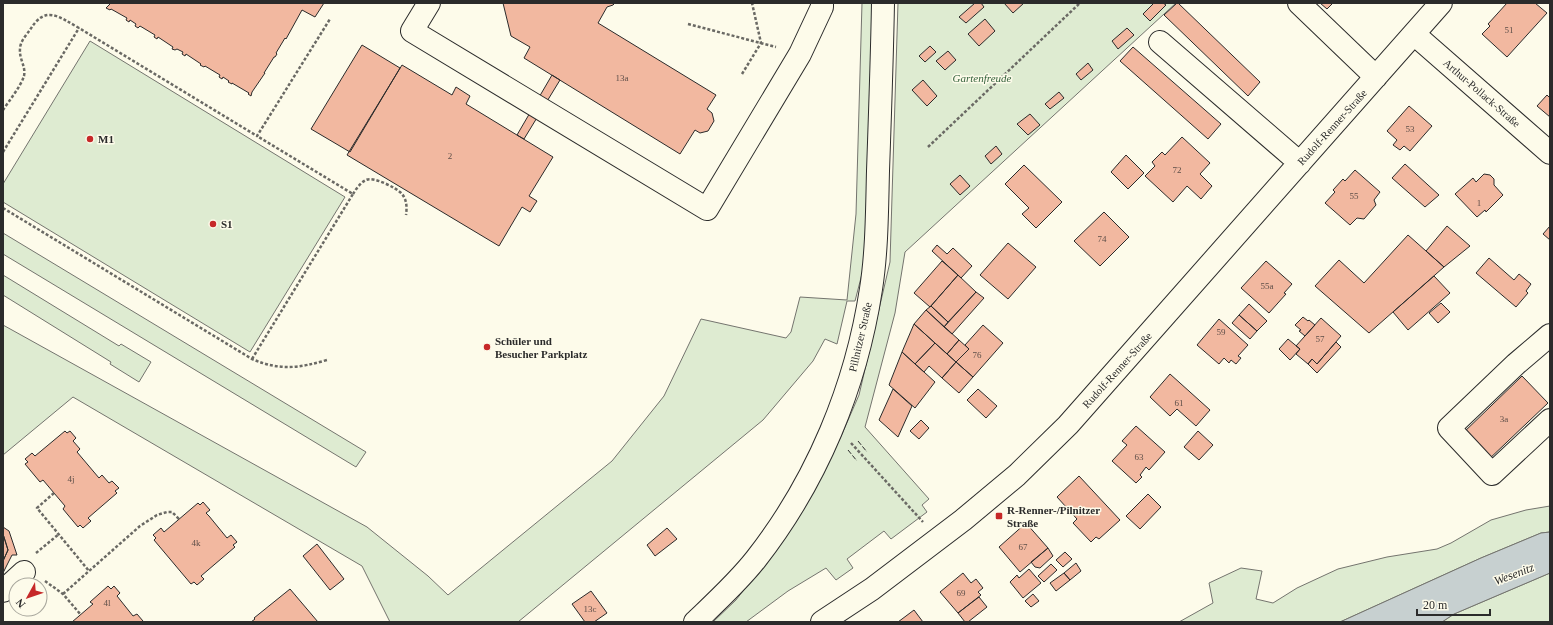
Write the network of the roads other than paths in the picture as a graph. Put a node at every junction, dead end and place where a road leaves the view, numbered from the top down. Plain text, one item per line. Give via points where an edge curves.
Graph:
1 (429, 3) edge
2 (822, 3) edge
3 (883, 3) edge
4 (1300, 3) edge
5 (1441, 3) edge
6 (1414, 34) junction
7 (1160, 42) dead end
8 (1376, 77) junction
9 (1550, 153) edge
10 (1300, 164) junction
11 (1550, 335) edge
12 (1550, 420) edge
13 (24, 572) road end
14 (3, 591) edge
15 (695, 622) edge
16 (822, 622) edge

1 - 2 street via 412,31 707,209 800,54
3 - 15 street, Pillnitzer Straße via 876,223 871,289 847,392 813,469 783,522 755,559
4 - 8 street
5 - 6 street, Rudolf-Renner-Straße
6 - 8 street, Rudolf-Renner-Straße
6 - 9 street, Arthur-Pollack-Straße
7 - 10 street
8 - 10 street, Rudolf-Renner-Straße
10 - 16 street, Rudolf-Renner-Straße via 1068,425 1022,470 950,530 872,589
11 - 12 street via 1449,428 1492,474
13 - 14 street

